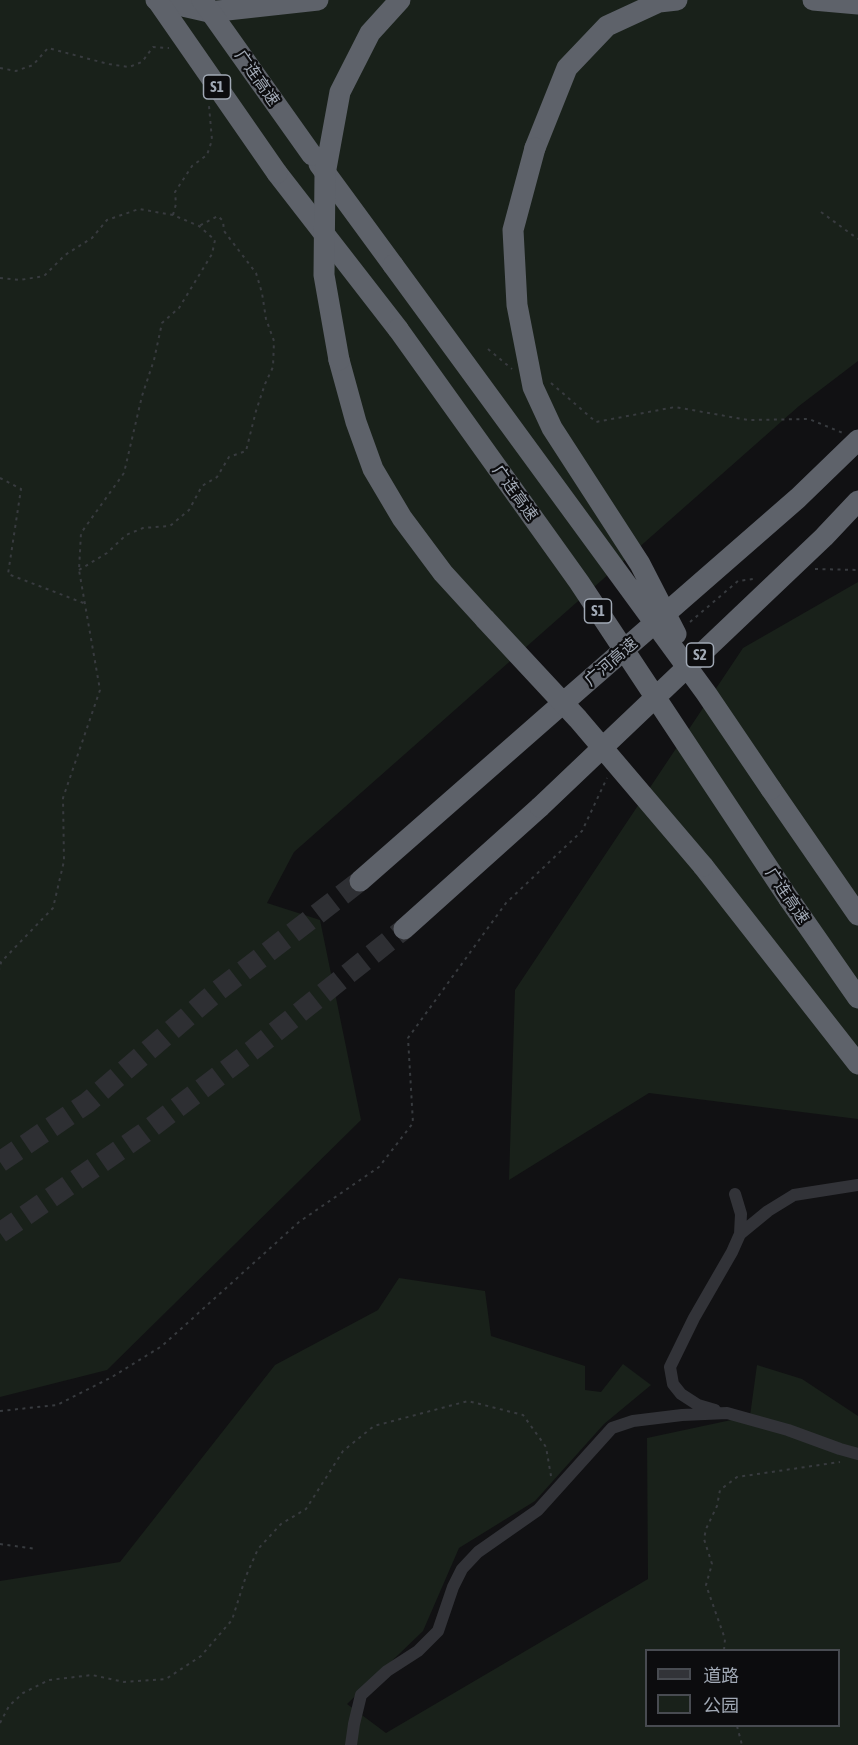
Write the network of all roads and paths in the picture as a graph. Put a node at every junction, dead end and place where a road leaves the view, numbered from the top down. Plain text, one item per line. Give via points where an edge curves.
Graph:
1 (157, 0) edge
2 (202, 0) edge
3 (318, 0) edge
4 (400, 0) edge
5 (677, 0) edge
6 (813, 0) edge
7 (858, 4) edge
8 (172, 49) dead end
9 (0, 68) edge
10 (821, 212) dead end
11 (199, 226) junction
12 (858, 239) edge
13 (0, 278) edge
14 (488, 349) dead end
15 (515, 371) dead end
16 (543, 381) dead end
17 (854, 440) edge
18 (0, 478) edge
19 (858, 501) edge
20 (79, 570) junction
21 (858, 570) edge
22 (806, 571) dead end
23 (760, 578) dead end
24 (86, 604) junction
25 (683, 627) dead end
26 (706, 693) junction
27 (609, 770) dead end
28 (360, 880) tunnel mouth
29 (858, 915) edge
30 (404, 929) tunnel mouth
31 (0, 969) edge
32 (858, 998) edge
33 (858, 1064) edge
34 (858, 1185) edge
35 (735, 1194) dead end
36 (740, 1234) junction
37 (0, 1411) edge
38 (727, 1413) junction
39 (854, 1453) edge
40 (554, 1492) junction
41 (0, 1544) edge
42 (37, 1549) dead end
43 (724, 1649) edge
44 (0, 1723) edge
45 (738, 1727) edge
46 (351, 1745) edge
47 (742, 1745) edge

1 - 3 highway via 209,12
1 - 32 highway, 广连高速 / S1, bridge via 277,173 398,329 579,582
2 - 26 highway, 广连高速 / S1, bridge
4 - 33 highway, bridge via 370,33 340,92 326,174 324,275 339,360 373,469 402,518 443,573 578,719 704,866
5 - 26 highway, bridge via 659,2 607,26 567,68 535,148 513,230 518,305 532,387 552,428 639,564
6 - 7 highway
8 - 9 path via 153,47 142,62 129,67 48,48 33,64 16,71
10 - 12 path
11 - 13 path via 173,215 139,209 107,220 92,238 65,255 44,276
11 - 20 path via 215,240 212,254 179,308 162,323 124,473 81,533
11 - 20 path via 218,216 224,221 224,231 256,273 274,341 273,367 246,451 229,457 217,477 202,486 189,510 170,526 143,528 126,535
14 - 15 path
16 - 17 path via 552,384 596,422 675,406 747,420 808,418
17 - 28 highway, 广河高速, bridge via 798,498
18 - 24 path via 21,489 9,574
19 - 30 highway, S2, bridge via 540,807
20 - 24 path
21 - 22 path
23 - 25 path via 738,581
24 - 31 path via 100,690 63,798 64,861 53,908 1,962
26 - 29 highway, 广连高速 / S1, bridge
27 - 37 path via 582,831 506,903 408,1038 413,1123 379,1167 299,1222 162,1346 57,1405
34 - 36 street via 794,1195 768,1210
35 - 36 street via 741,1214
36 - 38 street via 670,1367 673,1384 681,1394 698,1405
38 - 39 street
38 - 40 street via 633,1421 612,1428
39 - 43 path via 838,1463 737,1477 720,1490 704,1539 712,1564 706,1585
40 - 44 path via 546,1447 523,1415 468,1401 374,1426 343,1451 306,1509 281,1524 258,1549 232,1620 201,1656 166,1679 124,1682 92,1675 49,1680 9,1706
40 - 46 street via 538,1510 478,1552 462,1569 438,1631 361,1695
41 - 42 path
45 - 47 path

